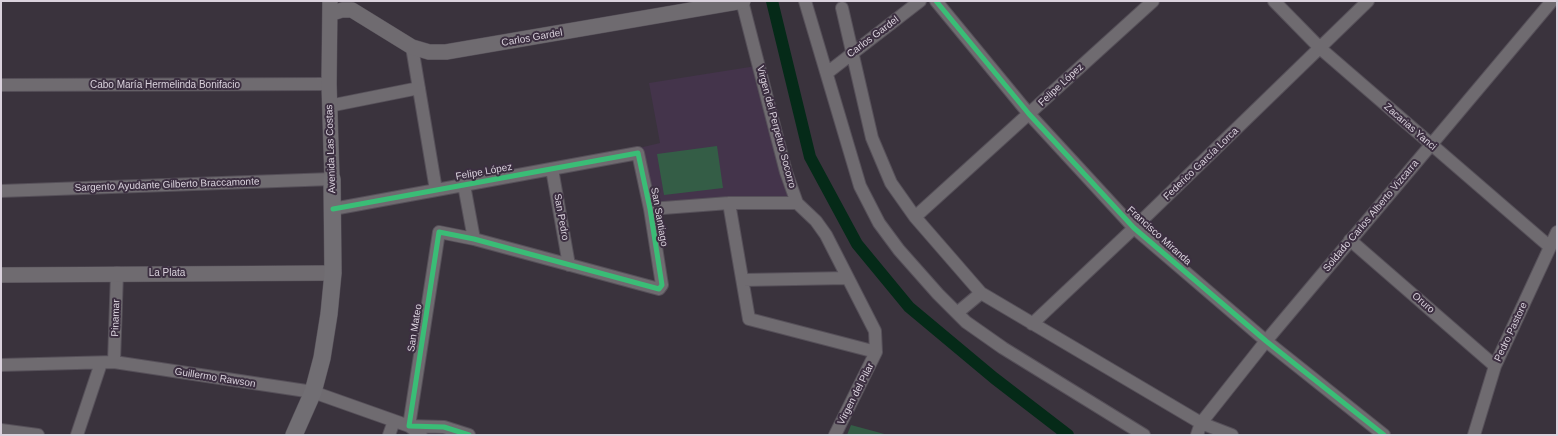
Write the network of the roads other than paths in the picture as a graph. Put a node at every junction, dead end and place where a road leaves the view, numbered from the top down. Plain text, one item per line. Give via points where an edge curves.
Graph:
1 (742, 1) edge
2 (805, 1) edge
3 (920, 1) edge
4 (936, 1) edge
5 (1153, 1) edge
6 (1274, 1) edge
7 (1368, 1) edge
8 (1552, 1) edge
9 (354, 5) edge
10 (330, 8) edge
11 (842, 8) dead end
12 (412, 47) junction
13 (1321, 49) junction
14 (852, 53) junction
15 (827, 73) junction
16 (329, 84) junction
17 (1, 86) edge
18 (419, 88) junction
19 (329, 106) junction
20 (1029, 114) junction
21 (1430, 145) junction
22 (638, 153) joint
23 (552, 169) junction
24 (332, 179) junction
25 (464, 185) junction
26 (436, 190) junction
27 (1, 191) edge
28 (797, 203) junction
29 (729, 204) junction
30 (333, 208) junction
31 (650, 209) junction
32 (915, 217) junction
33 (1134, 228) junction
34 (1557, 232) edge
35 (474, 238) junction
36 (1350, 240) junction
37 (1550, 247) junction
38 (569, 266) junction
39 (117, 273) junction
40 (333, 273) junction
41 (1, 275) edge
42 (847, 278) junction
43 (743, 280) junction
44 (981, 293) junction
45 (957, 313) junction
46 (1032, 324) junction
47 (1266, 341) junction
48 (876, 352) junction
49 (114, 362) junction
50 (101, 363) junction
51 (1, 365) edge
52 (1495, 366) junction
53 (313, 392) junction
54 (394, 421) junction
55 (1201, 423) junction
56 (409, 426) junction
57 (1, 430) edge
58 (38, 435) edge
59 (77, 435) edge
60 (294, 435) edge
61 (389, 435) edge
62 (421, 435) edge
63 (469, 435) edge
64 (835, 435) edge
65 (1144, 435) edge
66 (1197, 435) edge
67 (1232, 435) edge
68 (1384, 435) edge
69 (1474, 435) edge

1 - 12 street, Carlos Gardel via 446,52 429,52
1 - 28 street, Virgen del Perpetuo Socorro via 786,172
2 - 15 street
3 - 14 street, Carlos Gardel
4 - 20 street, Francisco Miranda
5 - 20 street, Felipe López
6 - 13 street, Zacarias Yanci
7 - 13 street, Federico García Lorca
8 - 21 street, Soldado Carlos Alberto Vizcarra
9 - 10 street, Carlos Gardel via 342,10
9 - 12 street, Carlos Gardel
10 - 16 street, Avenida Las Costas
11 - 14 street
12 - 18 street
13 - 21 street, Zacarias Yanci
13 - 33 street, Federico García Lorca
14 - 15 street, Carlos Gardel
14 - 32 street via 872,138 891,183
15 - 45 street via 860,186 879,223 899,250
16 - 17 street, Cabo María Hermelinda Bonifacio
16 - 19 street, Avenida Las Costas
18 - 19 street
18 - 26 street
19 - 24 street, Avenida Las Costas
20 - 32 street, Felipe López
20 - 33 street, Francisco Miranda
21 - 36 street, Soldado Carlos Alberto Vizcarra
21 - 37 street, Zacarias Yanci
22 - 23 street, Felipe López
22 - 31 street, San Santiago
23 - 25 street, Felipe López
23 - 38 street, San Pedro
24 - 27 street, Sargento Ayudante Gilberto Braccamonte
24 - 30 main road, Avenida Las Costas
25 - 26 street, Felipe López
25 - 35 street
26 - 30 street, Felipe López
28 - 29 street
28 - 42 street, Virgen del Perpetuo Socorro via 826,235
29 - 31 street
29 - 43 street
30 - 40 main road, Avenida Las Costas
31 - 38 street, San Santiago via 662,285 658,289
32 - 44 street
33 - 46 street, Federico García Lorca
33 - 47 street, Francisco Miranda
34 - 37 street, Pedro Pastore
35 - 38 street
35 - 56 street, San Mateo via 439,232
36 - 47 street, Soldado Carlos Alberto Vizcarra
36 - 52 street, Oruro
37 - 52 street, Pedro Pastore
39 - 40 street, La Plata
39 - 41 street, La Plata
39 - 49 street, Pinamar
40 - 53 main road, Avenida Las Costas via 322,358
42 - 43 street
42 - 48 street, Virgen del Perpetuo Socorro via 875,331
43 - 48 street via 749,319
44 - 45 street
44 - 46 street
45 - 65 street via 1003,348
46 - 55 street
47 - 55 street, Soldado Carlos Alberto Vizcarra
47 - 68 street, Francisco Miranda
48 - 64 street, Virgen del Pilar
49 - 50 street, Guillermo Rawson
49 - 53 street, Guillermo Rawson
50 - 51 street, Guillermo Rawson
50 - 59 street
52 - 69 street, Pedro Pastore
53 - 54 street, Guillermo Rawson
53 - 60 main road, Avenida Las Costas
54 - 56 street, Guillermo Rawson
54 - 61 street
55 - 66 street, Soldado Carlos Alberto Vizcarra
55 - 67 street
56 - 62 street, Guillermo Rawson
56 - 63 street via 444,427
57 - 58 street

